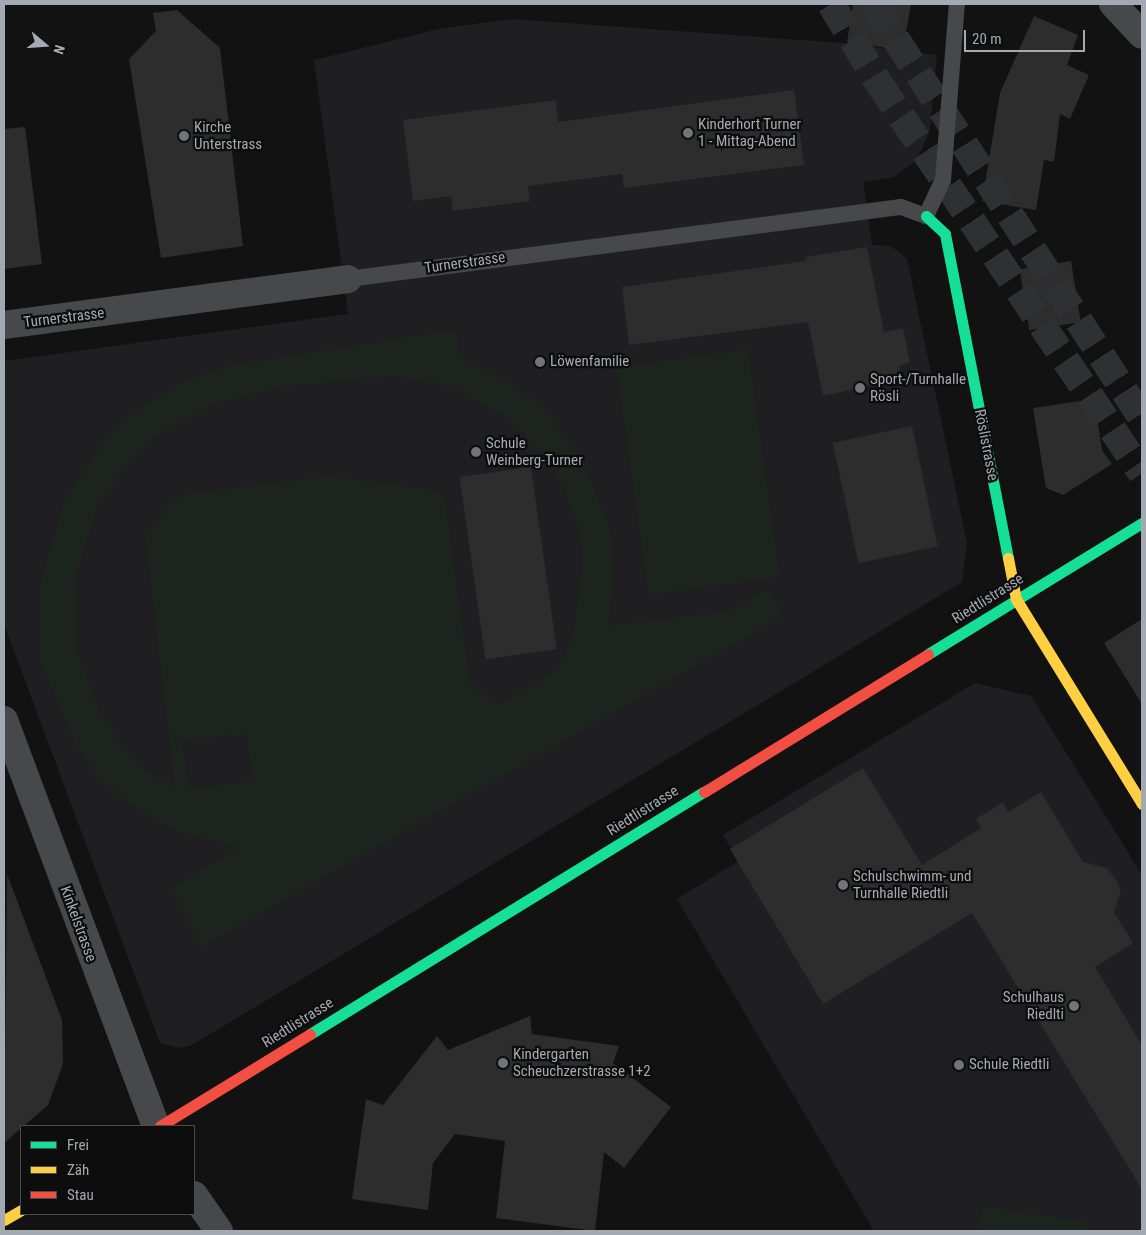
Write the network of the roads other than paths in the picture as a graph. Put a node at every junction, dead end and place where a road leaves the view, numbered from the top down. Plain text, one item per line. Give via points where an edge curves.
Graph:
1 (957, 4) edge
2 (1113, 4) edge
3 (1142, 35) edge
4 (926, 216) junction
5 (348, 279) joint
6 (4, 325) edge
7 (1142, 523) edge
8 (1016, 599) junction
9 (4, 720) edge
10 (1142, 804) edge
11 (156, 1125) edge
12 (162, 1125) edge
13 (195, 1196) edge
14 (20, 1211) edge
15 (4, 1220) edge
16 (218, 1231) edge

1 - 4 lane via 943,180
2 - 3 street
4 - 5 lane, Turnerstrasse via 901,207
4 - 8 street, Röslistrasse via 946,234
5 - 6 street, Turnerstrasse
7 - 8 street, Riedtlistrasse
8 - 10 street, Röslistrasse
8 - 12 street, Riedtlistrasse
9 - 11 street, Kinkelstrasse
13 - 16 street
14 - 15 street

